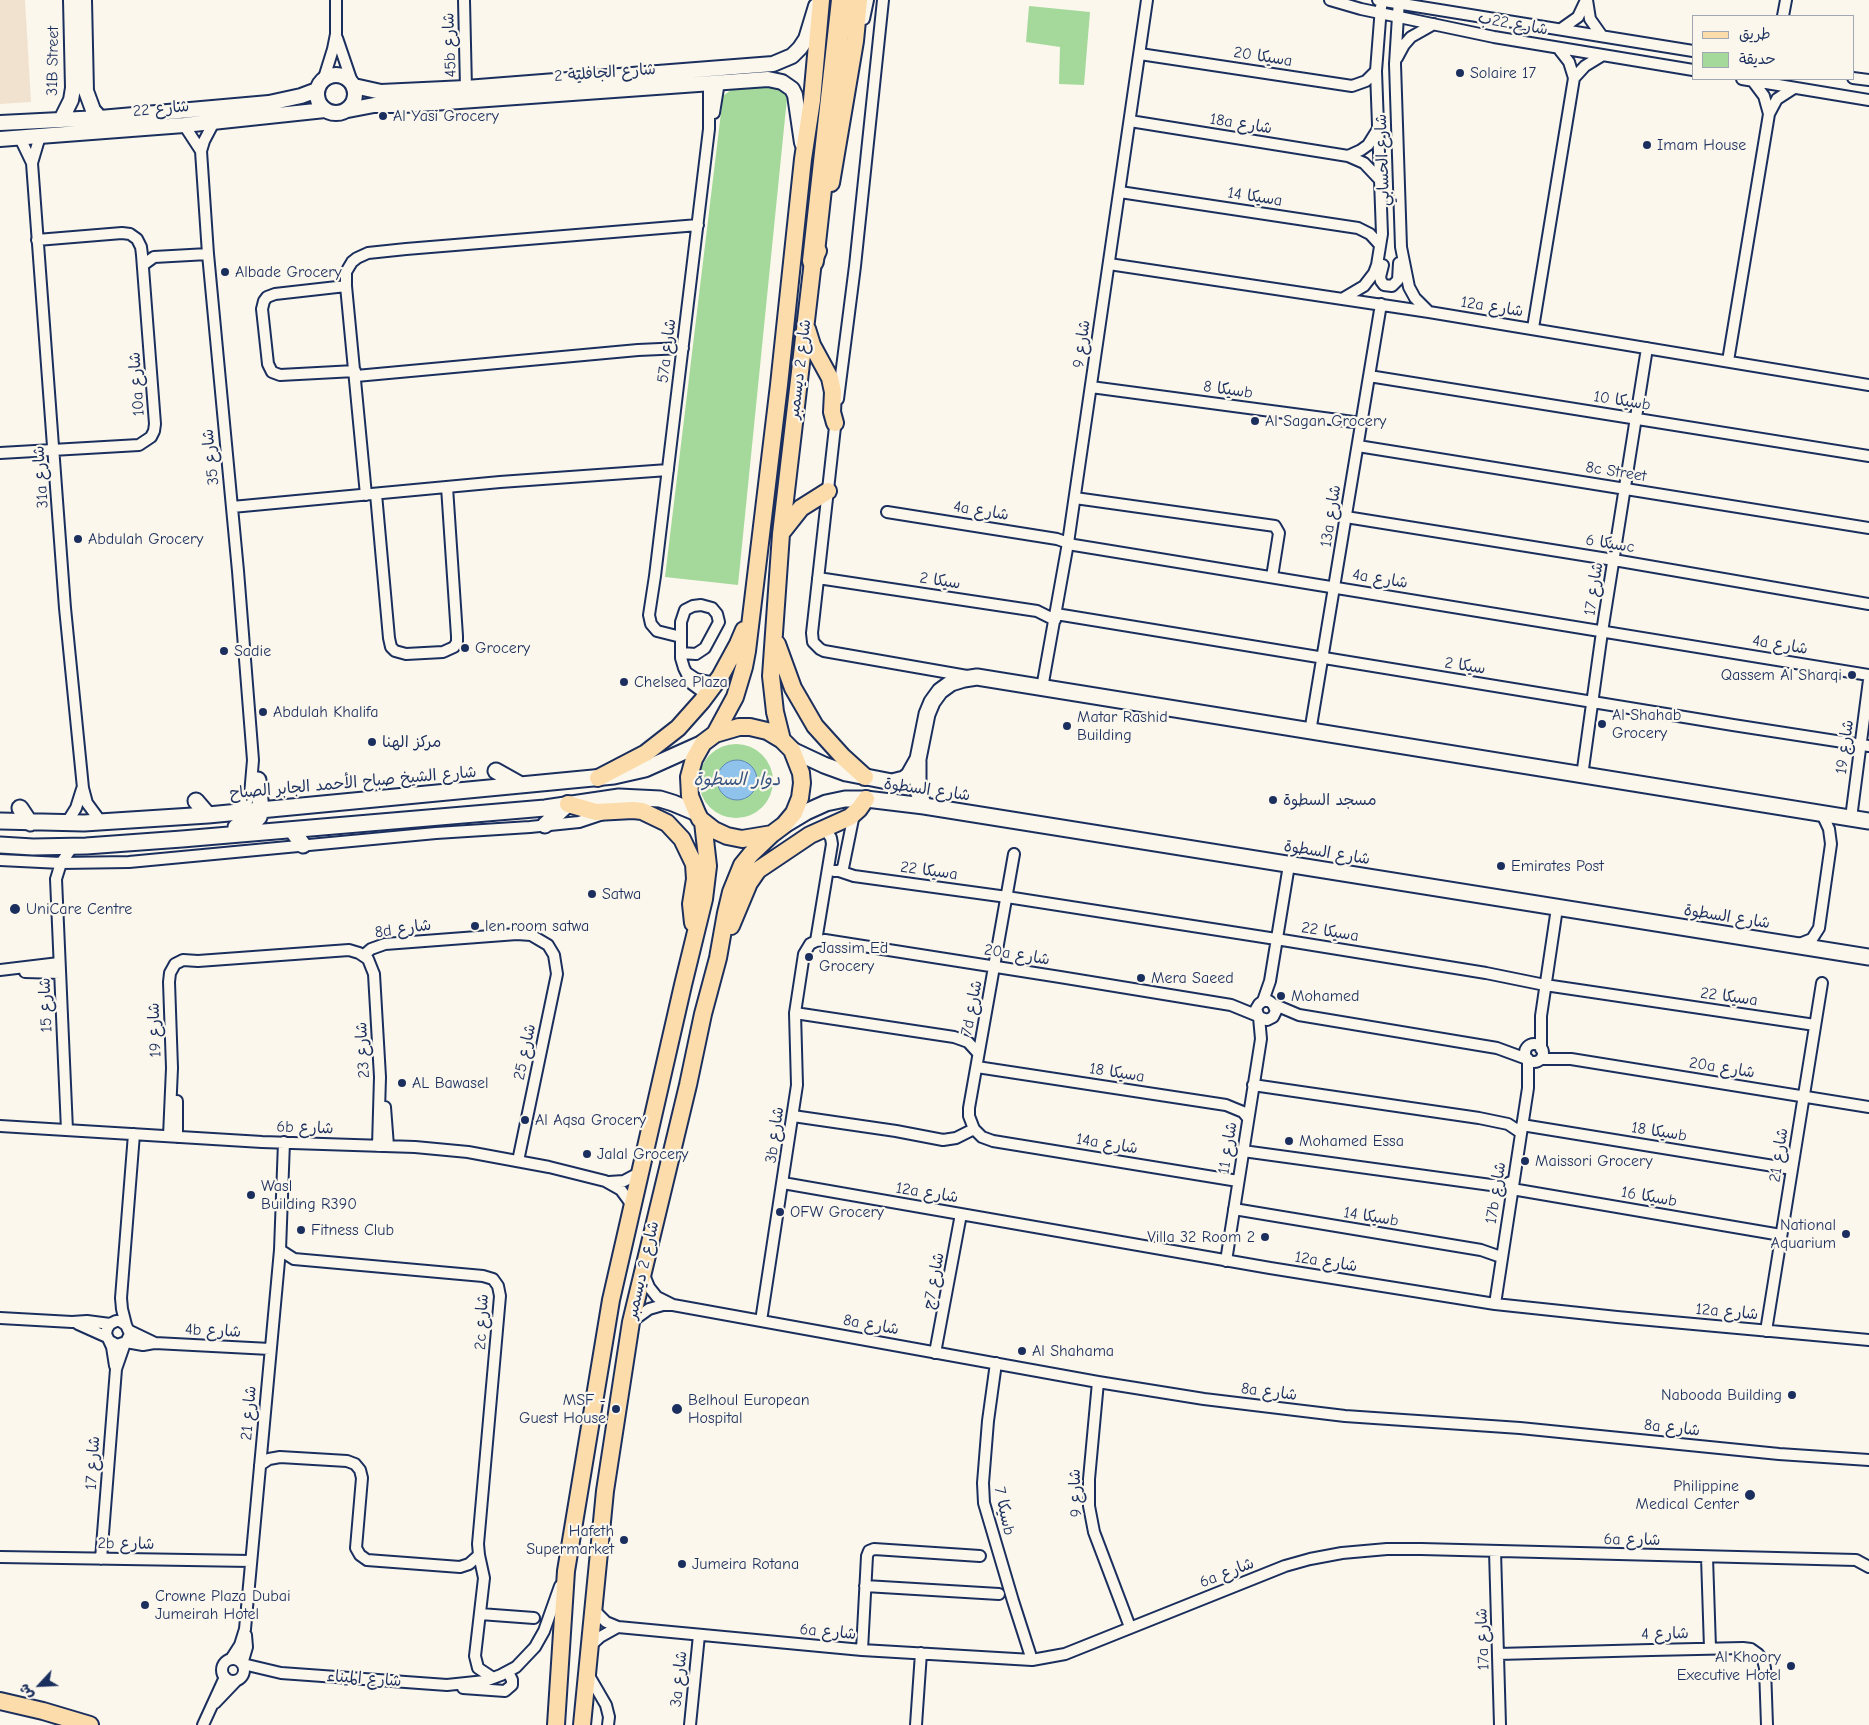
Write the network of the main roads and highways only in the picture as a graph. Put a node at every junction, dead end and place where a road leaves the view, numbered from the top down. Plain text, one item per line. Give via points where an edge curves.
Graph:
1 (819, 0) edge
2 (842, 0) edge
3 (859, 0) edge
4 (813, 261) junction
5 (806, 322) junction
6 (835, 423) road end
7 (828, 491) road end
8 (781, 534) junction
9 (751, 611) junction
10 (774, 635) junction
11 (709, 738) junction
12 (787, 745) junction
13 (918, 759) junction
14 (496, 771) dead end
15 (865, 777) junction
16 (598, 778) junction
17 (258, 780) road end
18 (521, 785) junction
19 (866, 799) junction
20 (196, 801) dead end
21 (568, 804) junction
22 (924, 806) junction
23 (20, 808) dead end
24 (261, 810) junction
25 (208, 815) junction
26 (700, 818) junction
27 (0, 821) edge
28 (1869, 821) edge
29 (30, 823) junction
30 (545, 825) road end
31 (292, 830) junction
32 (778, 830) junction
33 (182, 840) junction
34 (0, 845) edge
35 (303, 845) road end
36 (694, 936) junction
37 (1869, 957) edge
38 (718, 958) junction
39 (588, 1441) junction
40 (606, 1485) junction
41 (578, 1495) junction
42 (600, 1532) junction
43 (3, 1699) edge
44 (90, 1725) edge
45 (556, 1725) edge
46 (582, 1725) edge

1 - 9 main road, شارع 2 ديسمبر via 812,100
2 - 4 highway
3 - 4 main road, شارع 2 ديسمبر via 824,230
4 - 5 main road, شارع 2 ديسمبر
5 - 6 main road via 812,345 830,378
5 - 8 main road, شارع 2 ديسمبر
7 - 8 main road via 801,508
8 - 10 main road, شارع 2 ديسمبر
9 - 11 main road, شارع 2 ديسمبر via 740,682 729,711
9 - 16 main road via 738,644 690,716 664,740
10 - 12 main road, شارع 2 ديسمبر via 772,694
10 - 15 main road via 786,674 805,710 827,741
11 - 12 main road via 739,727 750,727 767,731
11 - 16 main road, شارع الشيخ صباح الأحمد الجابر الصباح via 644,769
11 - 26 main road via 694,759 689,777 690,796
12 - 15 main road, شارع السطوة via 830,768
12 - 32 main road via 801,773 802,783 794,813
13 - 15 main road, شارع السطوة via 909,775 898,781
13 - 22 main road via 918,792
13 - 28 main road, شارع السطوة via 927,714 940,691 951,683 977,678
14 - 18 main road
16 - 18 main road, شارع الشيخ صباح الأحمد الجابر الصباح
17 - 24 main road
18 - 24 main road, شارع الشيخ صباح الأحمد الجابر الصباح
19 - 22 main road, شارع السطوة
19 - 32 main road, شارع السطوة via 826,803
19 - 38 main road via 846,820 824,827 758,870 749,883
20 - 25 main road
21 - 26 main road via 639,797 673,803
21 - 30 main road
21 - 31 main road
21 - 36 main road via 596,812 633,810 651,814 667,823 682,839 692,857 695,872 691,904
22 - 37 main road, شارع السطوة
23 - 29 main road
24 - 25 main road, شارع الشيخ صباح الأحمد الجابر الصباح
24 - 33 main road via 258,820 252,824 201,830
25 - 29 main road, شارع الشيخ صباح الأحمد الجابر الصباح via 66,824
26 - 32 main road via 714,830 742,839
26 - 36 main road, شارع 2 ديسمبر via 708,866 704,899
27 - 29 main road, شارع الشيخ صباح الأحمد الجابر الصباح
31 - 33 main road
31 - 35 main road
32 - 38 main road, شارع 2 ديسمبر via 751,854 736,878
33 - 34 main road via 73,846
36 - 39 main road, شارع 2 ديسمبر via 611,1300
38 - 40 main road, شارع 2 ديسمبر via 631,1322
39 - 40 main road via 595,1448 593,1478
39 - 41 main road, شارع 2 ديسمبر
40 - 42 main road, شارع 2 ديسمبر
41 - 42 main road via 592,1500 591,1526
41 - 45 main road, شارع 2 ديسمبر via 566,1571
42 - 46 main road, شارع 2 ديسمبر
43 - 44 main road

